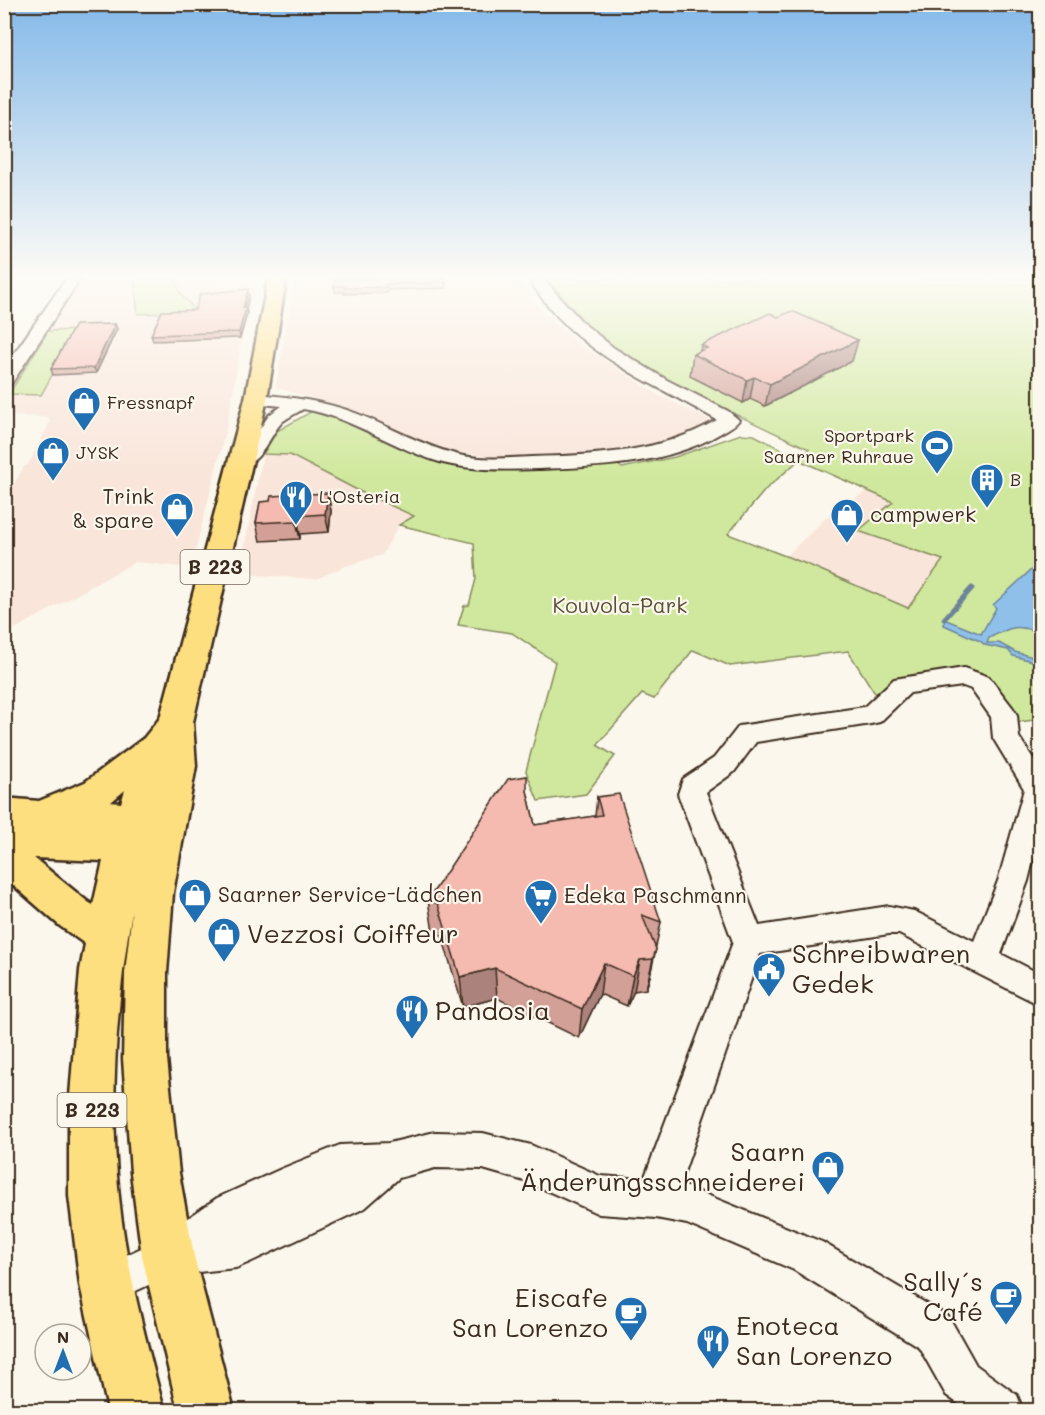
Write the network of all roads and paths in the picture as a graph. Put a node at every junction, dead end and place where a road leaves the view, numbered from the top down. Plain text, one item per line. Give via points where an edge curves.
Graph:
1 (28, 345) edge
2 (265, 345) edge
3 (597, 345) edge
4 (4, 382) edge
5 (256, 399) junction
6 (298, 404) junction
7 (240, 460) junction
8 (166, 734) junction
9 (1039, 791) edge
10 (4, 813) edge
11 (40, 816) junction
12 (148, 830) junction
13 (4, 840) edge
14 (4, 844) edge
15 (106, 935) junction
16 (749, 942) junction
17 (982, 961) junction
18 (1041, 990) edge
19 (656, 1198) junction
20 (168, 1256) junction
21 (106, 1285) junction
22 (136, 1410) edge
23 (206, 1410) edge
24 (1002, 1410) edge

1 - 4 street
2 - 5 main road, B 223
3 - 6 street via 730,420 684,443 619,459 486,464 447,458 318,406
5 - 6 street
5 - 7 main road, B 223
6 - 7 street via 275,419 260,444
7 - 8 main road, B 223 via 204,616
8 - 11 main road via 98,792
8 - 12 main road, B 223
9 - 16 street via 1006,738 1004,715 980,682 964,676 903,685 871,716 748,733 724,765 693,787 692,794
9 - 17 street
10 - 11 main road
11 - 12 main road
12 - 13 main road via 73,846
12 - 15 main road, B 223 via 119,871
12 - 20 main road, B 223 via 153,893 146,973 145,1059 155,1173
14 - 15 main road via 21,870
15 - 21 main road, B 223 via 92,1109 94,1196
16 - 17 street via 903,921
16 - 19 street
17 - 18 street
19 - 20 street via 599,1196 531,1164 483,1151 435,1150 389,1162 352,1196 236,1248
19 - 24 street via 688,1205 808,1256 934,1332 961,1380
20 - 21 street
20 - 23 main road, B 223
21 - 22 main road, B 223

